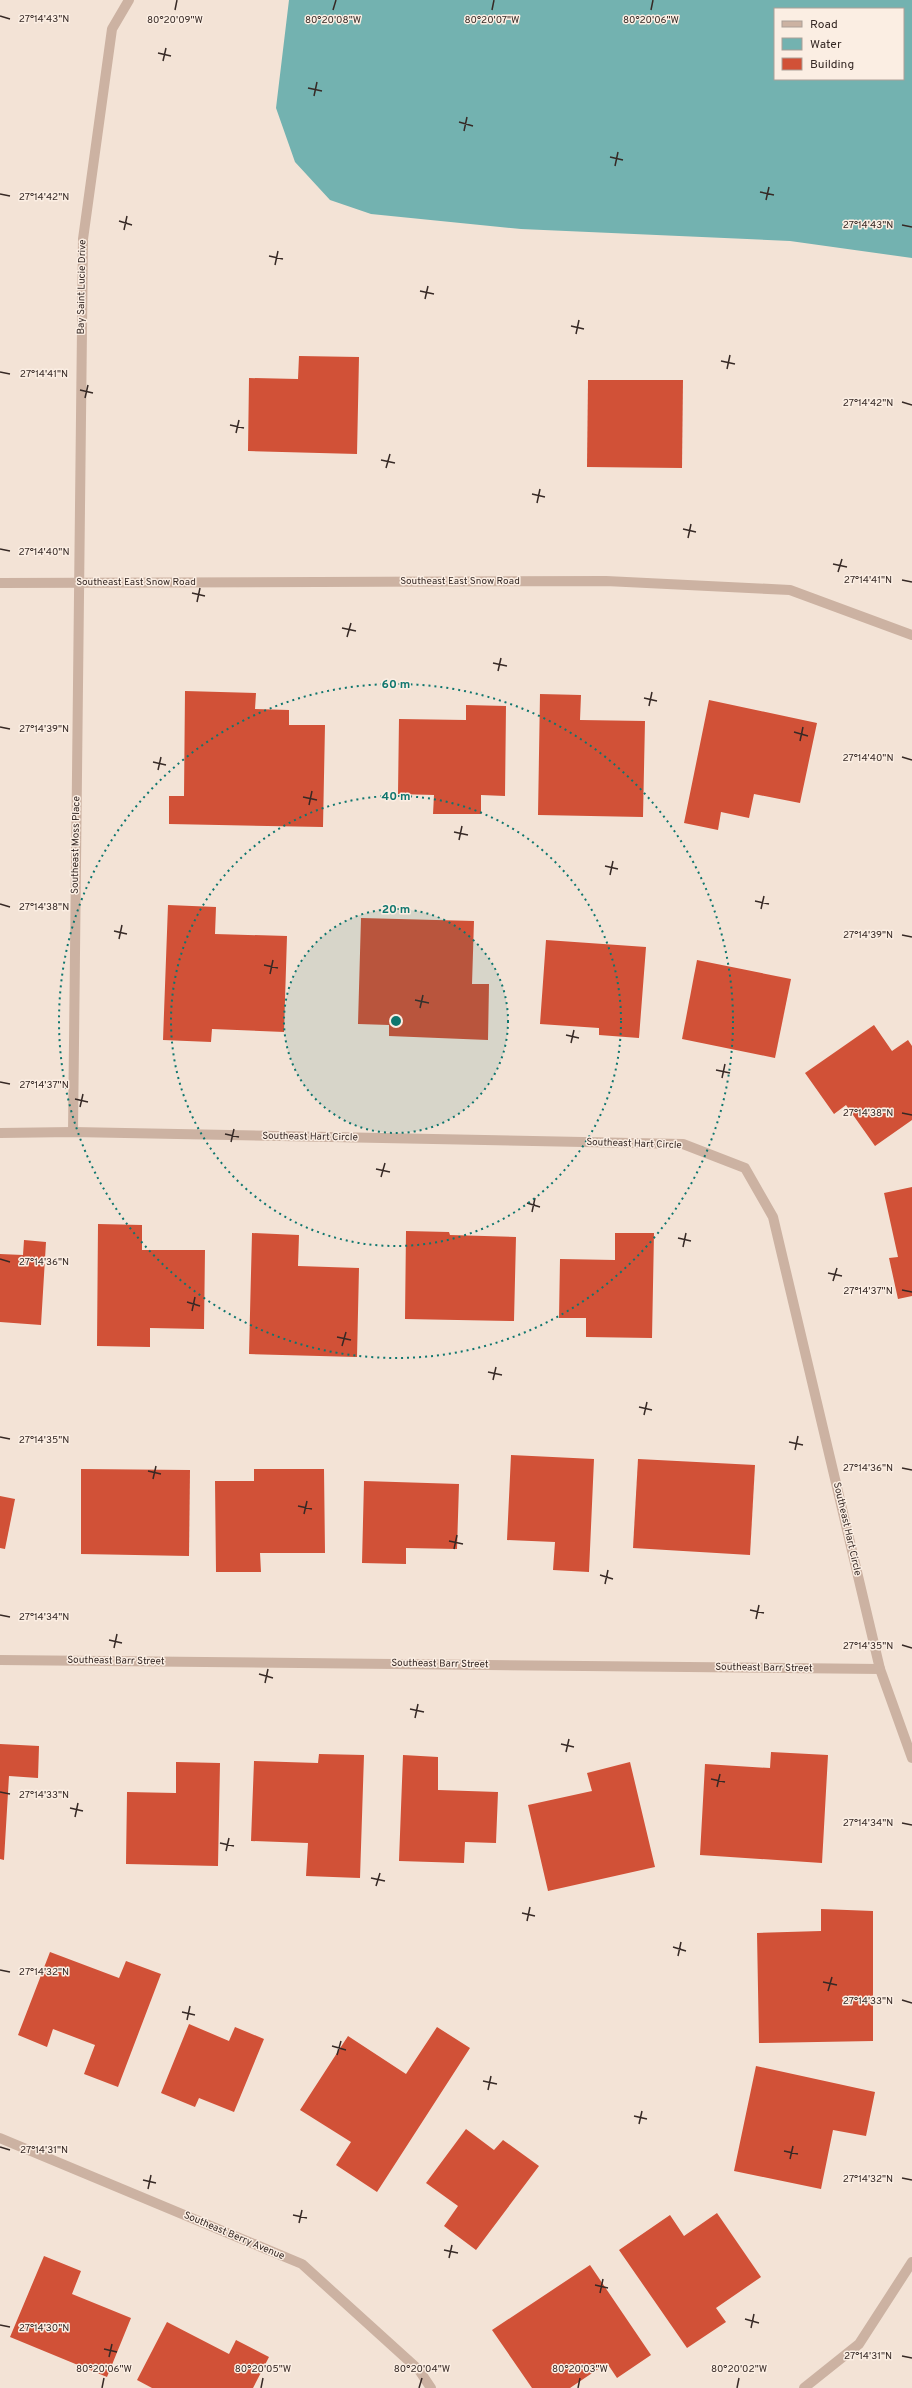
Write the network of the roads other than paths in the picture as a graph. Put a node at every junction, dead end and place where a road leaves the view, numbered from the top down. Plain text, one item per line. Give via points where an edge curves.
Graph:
1 (129, 0) edge
2 (78, 582) junction
3 (0, 583) edge
4 (912, 635) edge
5 (73, 1132) junction
6 (0, 1133) edge
7 (0, 1660) edge
8 (880, 1669) junction
9 (912, 1758) edge
10 (0, 2138) edge
11 (912, 2262) edge
12 (431, 2388) edge
13 (804, 2388) edge

1 - 2 street, Bay Saint Lucie Drive via 112,29 83,239
2 - 3 street, Southeast East Snow Road
2 - 4 street, Southeast East Snow Road via 606,581 790,590
2 - 5 street, Southeast Moss Place
5 - 6 street, Southeast Hart Circle
5 - 8 street, Southeast Hart Circle via 683,1144 745,1168 773,1217
7 - 8 street, Southeast Barr Street
8 - 9 street, Southeast Hart Circle
10 - 12 street, Southeast Berry Avenue via 302,2264 418,2370
11 - 13 street via 859,2344

